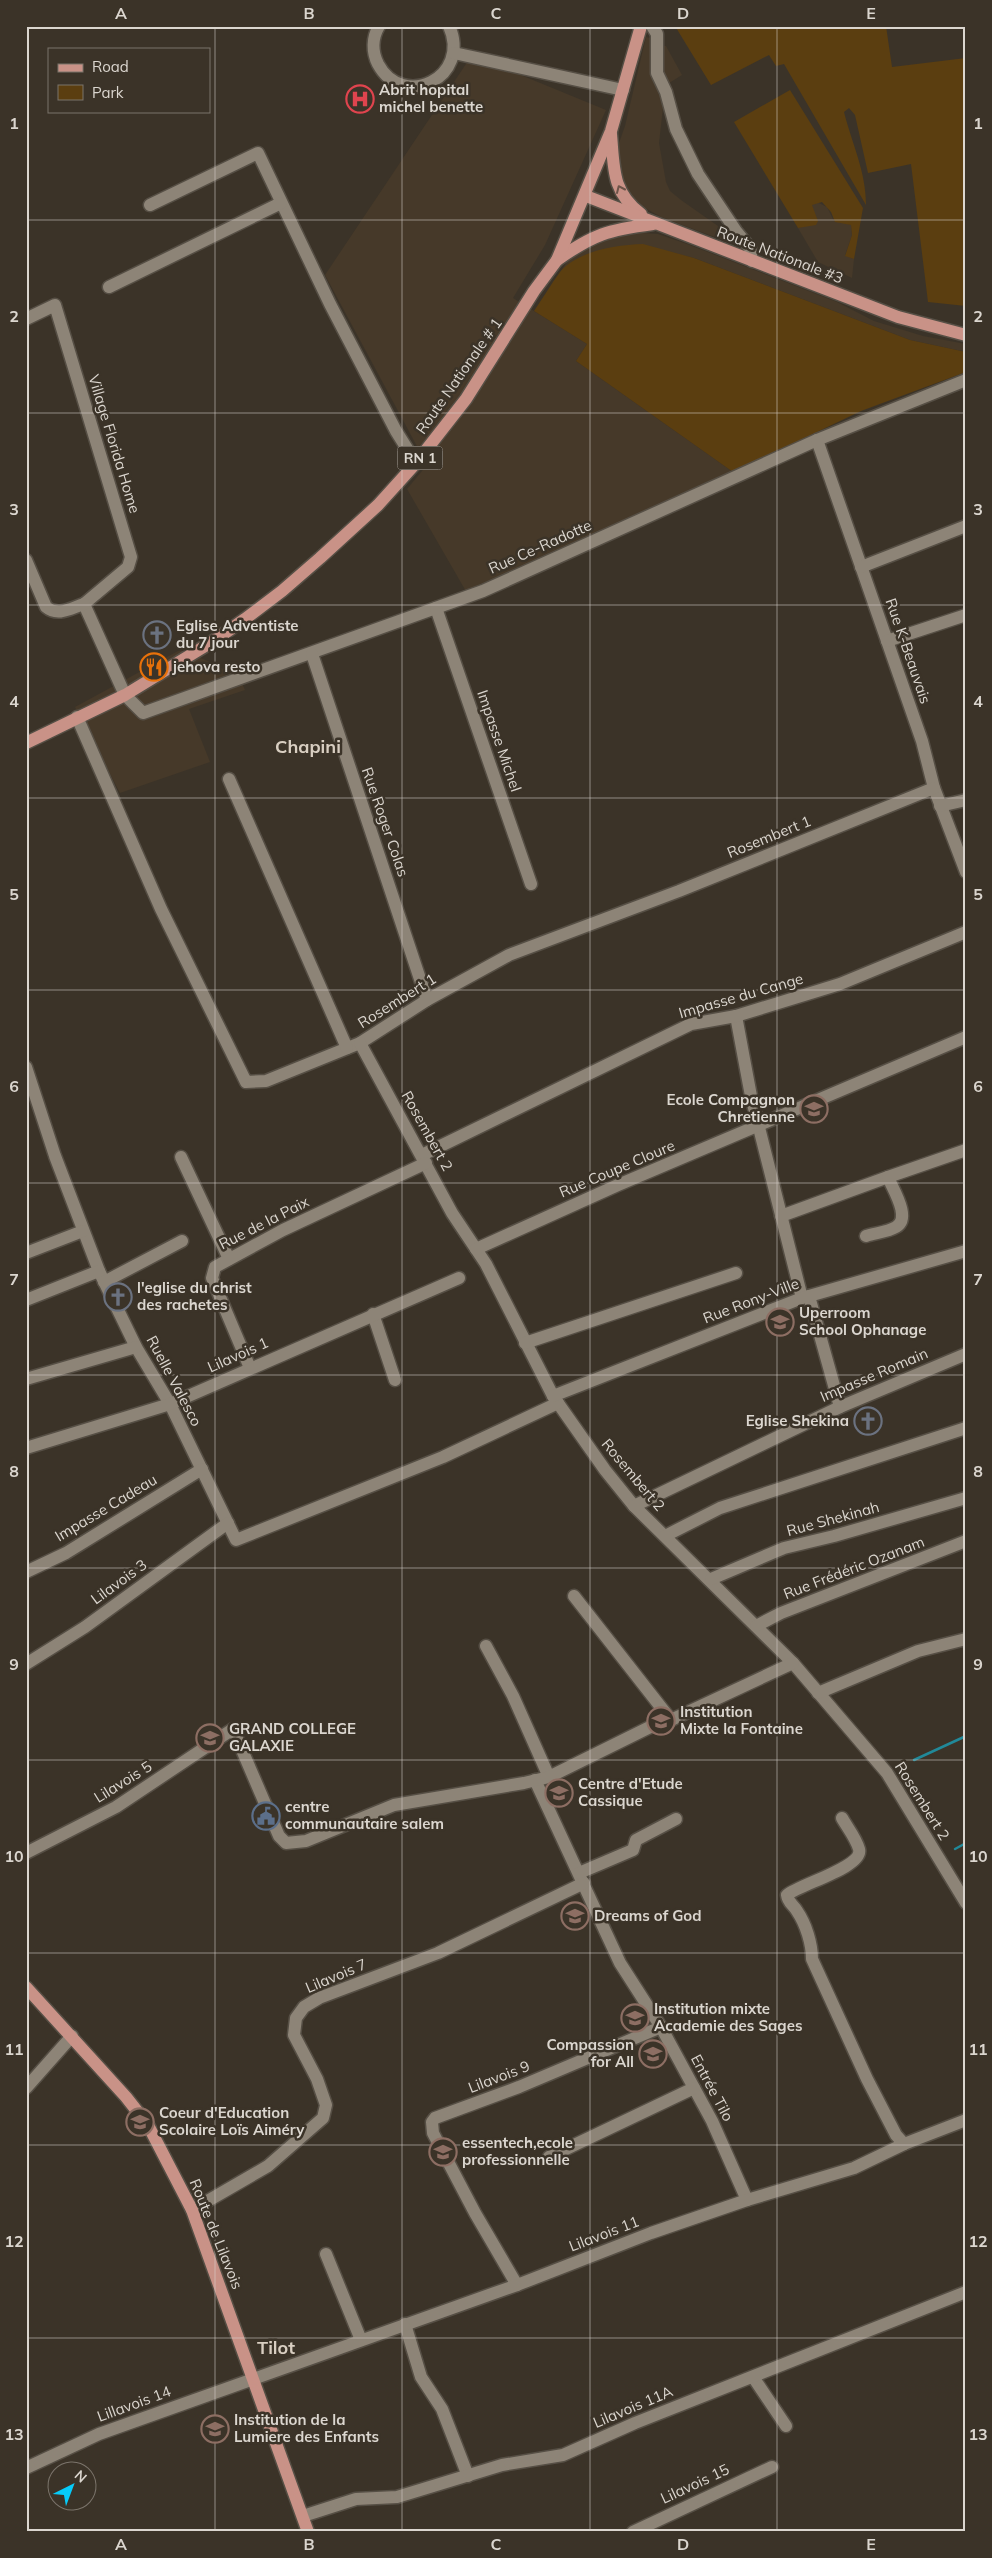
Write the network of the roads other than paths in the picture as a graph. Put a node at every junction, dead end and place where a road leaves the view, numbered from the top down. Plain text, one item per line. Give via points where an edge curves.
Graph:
1 (378, 26) edge
2 (449, 26) edge
3 (641, 26) edge
4 (652, 26) edge
5 (454, 53) junction
6 (623, 90) junction
7 (611, 131) junction
8 (586, 196) junction
9 (281, 203) junction
10 (150, 205) dead end
11 (653, 224) junction
12 (557, 260) junction
13 (752, 261) junction
14 (109, 287) dead end
15 (26, 319) edge
16 (966, 335) edge
17 (966, 380) edge
18 (819, 448) junction
19 (416, 463) junction
20 (966, 526) edge
21 (26, 560) edge
22 (861, 567) junction
23 (84, 604) junction
24 (436, 608) junction
25 (966, 615) edge
26 (887, 642) junction
27 (312, 654) junction
28 (125, 695) junction
29 (77, 718) junction
30 (26, 743) edge
31 (229, 779) dead end
32 (934, 788) junction
33 (966, 800) edge
34 (940, 806) junction
35 (966, 872) edge
36 (531, 884) dead end
37 (966, 932) edge
38 (427, 1000) junction
39 (736, 1016) junction
40 (966, 1037) edge
41 (360, 1043) junction
42 (348, 1048) junction
43 (26, 1067) edge
44 (759, 1126) junction
45 (966, 1150) edge
46 (181, 1157) dead end
47 (424, 1159) junction
48 (888, 1177) junction
49 (782, 1216) junction
50 (83, 1231) junction
51 (866, 1236) dead end
52 (182, 1241) dead end
53 (476, 1249) junction
54 (966, 1251) edge
55 (26, 1253) edge
56 (229, 1259) junction
57 (736, 1273) dead end
58 (102, 1276) junction
59 (458, 1278) dead end
60 (805, 1297) junction
61 (26, 1300) edge
62 (373, 1314) junction
63 (525, 1343) junction
64 (136, 1347) junction
65 (966, 1354) edge
66 (250, 1368) junction
67 (26, 1379) edge
68 (396, 1380) dead end
69 (556, 1400) junction
70 (170, 1404) junction
71 (840, 1407) junction
72 (966, 1428) edge
73 (26, 1448) edge
74 (202, 1469) junction
75 (966, 1498) edge
76 (634, 1506) junction
77 (228, 1523) junction
78 (665, 1536) junction
79 (236, 1540) joint
80 (966, 1541) edge
81 (26, 1572) edge
82 (711, 1579) junction
83 (574, 1596) dead end
84 (756, 1626) junction
85 (966, 1639) edge
86 (486, 1646) dead end
87 (793, 1663) junction
88 (26, 1664) edge
89 (818, 1693) junction
90 (670, 1720) junction
91 (549, 1777) junction
92 (535, 1780) junction
93 (842, 1818) dead end
94 (676, 1819) dead end
95 (26, 1853) edge
96 (582, 1878) junction
97 (966, 1903) edge
98 (26, 1987) edge
99 (661, 2027) junction
100 (72, 2036) junction
101 (26, 2088) edge
102 (694, 2088) junction
103 (966, 2120) edge
104 (904, 2144) junction
105 (549, 2157) dead end
106 (748, 2200) junction
107 (192, 2210) junction
108 (326, 2254) dead end
109 (517, 2285) junction
110 (966, 2292) edge
111 (405, 2324) junction
112 (361, 2340) junction
113 (254, 2377) junction
114 (753, 2377) junction
115 (786, 2426) dead end
116 (772, 2467) dead end
117 (26, 2468) edge
118 (468, 2476) junction
119 (303, 2516) junction
120 (308, 2532) edge
121 (632, 2532) edge

1 - 5 street via 373,45 375,58 391,80 404,85 430,83 441,76
2 - 5 street
3 - 6 main road, Route Nationale # 1 / RN 1
4 - 13 street via 657,34 657,73 676,129 698,174 750,248
5 - 6 street
6 - 7 main road, Route Nationale # 1 / RN 1
7 - 8 main road, Route Nationale # 1 / RN 1
11 -> 7 main road via 620,193 614,175
8 - 11 main road, Route Nationale #3
8 - 12 main road, Route Nationale # 1 / RN 1
9 - 10 street via 258,153
9 - 14 street
9 - 19 street via 396,431
11 - 12 main road via 618,228 595,236
11 - 13 main road, Route Nationale #3
12 - 19 main road, Route Nationale # 1 / RN 1 via 466,398
13 - 16 main road, Route Nationale #3 via 898,317
15 - 23 street, Village Florida Home via 55,305 131,556 128,567
17 - 18 street, Rue Ce-Radotte
18 - 22 street, Rue K-Beauvais
18 - 24 street, Rue Ce-Radotte
19 - 28 main road, Route Nationale # 1 / RN 1 via 378,505 282,591 215,640
20 - 22 street
21 - 23 street, Village Florida Home via 46,607 51,611 58,613
22 - 26 street, Rue K-Beauvais
23 - 28 street
24 - 27 street, Rue Ce-Radotte
24 - 36 street, Impasse Michel
25 - 26 street
26 - 32 street, Rue K-Beauvais via 922,741
27 - 28 street, Rue Ce-Radotte via 143,713
27 - 38 street, Rue Roger Colas
28 - 29 main road, Route Nationale # 1 / RN 1
29 - 30 main road, Route Nationale # 1 / RN 1
29 - 42 street, Rosembert 1 via 161,910 246,1082 266,1081
31 - 42 street
32 - 34 street, Rue K-Beauvais
32 - 38 street, Rosembert 1 via 679,891 509,955
33 - 34 street
34 - 35 street, Rue K-Beauvais
37 - 39 street, Impasse du Cange via 840,984
38 - 41 street, Rosembert 1
39 - 44 street
39 - 47 street, Impasse du Cange via 691,1024
40 - 44 street, Rue Coupe Cloure
41 - 42 street, Rosembert 1
41 - 47 street, Rosembert 2
43 - 50 street, Ruelle Valesco
44 - 49 street
44 - 53 street, Rue Coupe Cloure
45 - 48 street
46 - 56 street
47 - 53 street, Rosembert 2 via 452,1213
47 - 56 street, Rue de la Paix
48 - 49 street
48 - 51 street via 902,1211 901,1221 896,1227
49 - 60 street
50 - 55 street
50 - 58 street, Ruelle Valesco
52 - 58 street
53 - 63 street, Rosembert 2
54 - 60 street, Rue Rony-Ville
56 - 66 street, Rue de la Paix via 215,1267 212,1278
57 - 63 street
58 - 61 street
58 - 64 street, Ruelle Valesco
59 - 62 street, Lilavois 1
60 - 69 street, Rue Rony-Ville
60 - 71 street
62 - 66 street, Lilavois 1
62 - 68 street
63 - 69 street, Rosembert 2
64 - 67 street
64 - 70 street, Ruelle Valesco
65 - 71 street, Impasse Romain
66 - 70 street, Lilavois 1
69 - 76 street, Rosembert 2
69 - 79 street, Rue Rony-Ville via 444,1457
70 - 73 street, Lilavois 1
70 - 74 street, Ruelle Valesco
71 - 76 street, Impasse Romain
72 - 78 street via 720,1508
74 - 77 street, Ruelle Valesco
74 - 81 street, Impasse Cadeau via 66,1553
75 - 82 street, Rue Shekinah via 784,1548
76 - 78 street, Rosembert 2
77 - 79 street, Ruelle Valesco
77 - 88 street, Lilavois 3 via 85,1627
78 - 82 street, Rosembert 2
80 - 84 street, Rue Frédéric Ozanam via 781,1613
82 - 84 street, Rosembert 2
83 - 90 street
84 - 87 street, Rosembert 2
85 - 89 street via 918,1651
86 - 91 street via 513,1696
87 - 89 street, Rosembert 2
87 - 90 street
89 - 97 street, Rosembert 2 via 887,1773
90 - 91 street
91 - 92 street
92 - 95 street, Lilavois 5 via 394,1805 306,1841 286,1843 279,1836 233,1729 116,1808
92 - 96 street, Entrée Tilo
93 - 104 street via 859,1849 858,1856 850,1865 795,1888 787,1895 788,1901 798,1911 812,1946 812,1959 867,2080
94 - 96 street, Lilavois 7 via 636,1840 633,1850
96 - 99 street, Entrée Tilo via 620,1963
96 - 107 street, Lilavois 7 via 438,1953 319,1998 304,2007 296,2018 294,2035 317,2079 326,2105 323,2118 268,2166
98 - 100 main road, Route de Lilavois
99 - 102 street, Entrée Tilo
99 - 109 street, Lilavois 9 via 519,2087 435,2118 432,2122 433,2133
100 - 101 street
100 - 107 main road, Route de Lilavois via 148,2125
102 - 105 street
102 - 106 street, Entrée Tilo
103 - 104 street, Lilavois 11
104 - 106 street, Lilavois 11 via 854,2168
106 - 109 street, Lilavois 11 via 651,2233
107 - 113 main road, Route de Lilavois
108 - 112 street
109 - 111 street, Lilavois 11
110 - 114 street, Lilavois 11A
111 - 112 street, Lilavois 11
111 - 118 street via 421,2377 442,2409
112 - 113 street, Lilavois 11
113 - 117 street, Lillavois 14 via 99,2434
113 - 119 main road, Route de Lilavois
114 - 115 street
114 - 118 street, Lilavois 11A via 563,2455 502,2465
116 - 121 street, Lilavois 15
118 - 119 street, Lilavois 11A via 397,2496 356,2499
119 - 120 main road, Route de Lilavois

